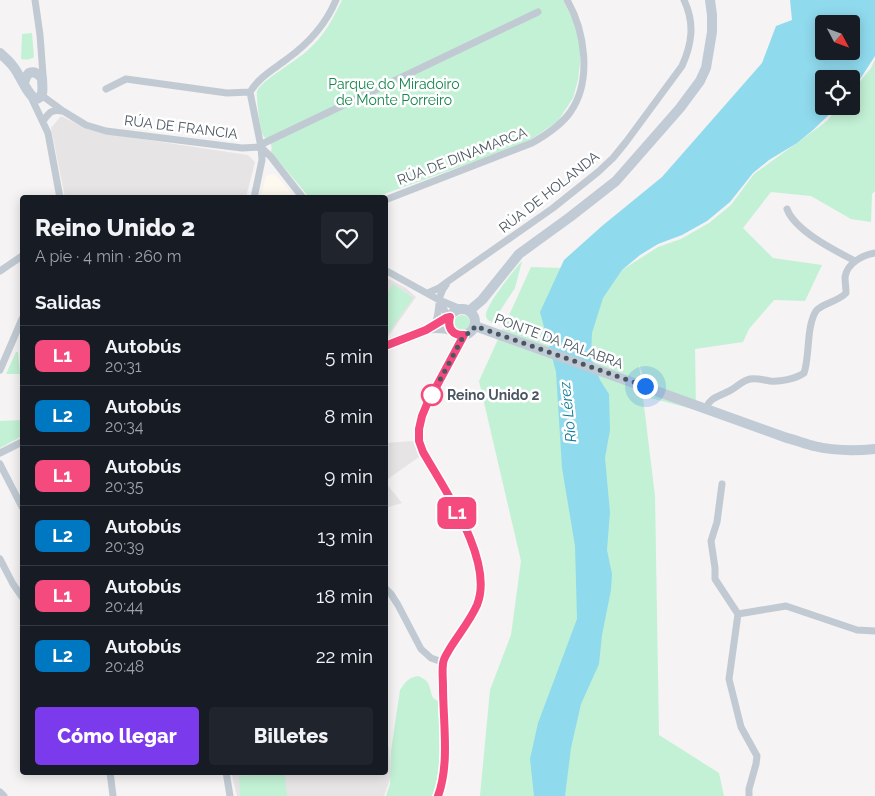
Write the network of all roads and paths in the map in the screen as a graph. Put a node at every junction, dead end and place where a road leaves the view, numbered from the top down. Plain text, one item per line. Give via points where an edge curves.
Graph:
1 (35, 0) edge
2 (336, 0) edge
3 (567, 0) edge
4 (684, 0) edge
5 (710, 0) edge
6 (538, 12) dead end
7 (1, 56) edge
8 (14, 66) junction
9 (29, 73) junction
10 (42, 78) junction
11 (24, 84) junction
12 (106, 89) dead end
13 (250, 92) junction
14 (42, 94) junction
15 (31, 97) junction
16 (62, 111) junction
17 (42, 121) junction
18 (261, 146) junction
19 (59, 195) edge
20 (255, 195) edge
21 (301, 195) edge
22 (388, 199) edge
23 (787, 209) dead end
24 (875, 253) edge
25 (20, 257) edge
26 (855, 262) junction
27 (0, 271) edge
28 (388, 272) edge
29 (503, 273) junction
30 (447, 282) junction
31 (428, 294) junction
32 (439, 300) junction
33 (448, 304) junction
34 (465, 310) junction
35 (450, 317) junction
36 (475, 323) junction
37 (20, 324) edge
38 (435, 324) junction
39 (426, 330) junction
40 (453, 332) junction
41 (464, 335) junction
42 (388, 345) edge
43 (0, 370) edge
44 (706, 408) junction
45 (20, 443) edge
46 (875, 449) edge
47 (0, 453) edge
48 (0, 464) edge
49 (722, 484) dead end
50 (20, 503) edge
51 (0, 558) edge
52 (388, 591) edge
53 (20, 594) edge
54 (738, 614) junction
55 (875, 631) edge
56 (442, 662) junction
57 (110, 775) edge
58 (226, 775) edge
59 (0, 792) edge
60 (4, 796) edge
61 (113, 796) edge
62 (230, 796) edge
63 (438, 796) edge
64 (749, 796) edge

1 - 10 street
2 - 13 street via 321,27 307,43 265,75
3 - 22 street, RÚA DE DINAMARCA via 579,28 584,55 582,80 570,113 532,144
4 - 30 street, RÚA DE HOLANDA via 691,22 688,53 682,66 613,158 553,208
5 - 29 street via 712,32 706,68 680,108 616,181 519,254
6 - 18 street
7 - 8 street
8 - 9 street
8 - 11 street
9 - 10 street
9 - 11 street
10 - 14 street
11 - 15 street
12 - 13 street via 126,79 226,93
13 - 18 street
14 - 15 street via 38,99
14 - 16 street, RÚA DE FRANCIA
15 - 17 street
16 - 17 street via 50,112
16 - 18 street, RÚA DE FRANCIA via 86,125 106,130 242,148
17 - 19 street via 48,133
18 - 20 street via 262,160
18 - 21 street
23 - 26 street via 813,237
24 - 26 street
25 - 27 street
26 - 44 street via 846,274 846,293 815,313 804,373 777,381 745,380 708,402
28 - 31 street
29 - 34 street via 482,300
29 - 36 street
30 - 31 street, RÚA DE HOLANDA
30 - 32 street
30 - 33 street
31 - 32 street
32 - 33 street
32 - 35 street
32 - 38 street
33 - 34 street
34 - 35 street
34 - 36 street via 474,317
35 - 38 street
35 - 40 street via 449,325
36 - 41 street via 472,332
36 - 44 street, PONTE DA PALABRA
37 - 43 street
38 - 39 street
39 - 40 street
39 - 42 street
40 - 41 street
41 - 56 street via 427,404 419,429 423,452 471,539 480,577 478,603
44 - 46 street, PONTE DA PALABRA via 815,446
45 - 47 street
48 - 50 street
49 - 54 street via 711,541 715,579
51 - 53 street
52 - 56 street via 421,649
54 - 55 street via 786,606 857,630
54 - 64 street via 729,679 741,726 757,756
56 - 63 street via 444,767
57 - 61 street
58 - 62 street
59 - 60 street

